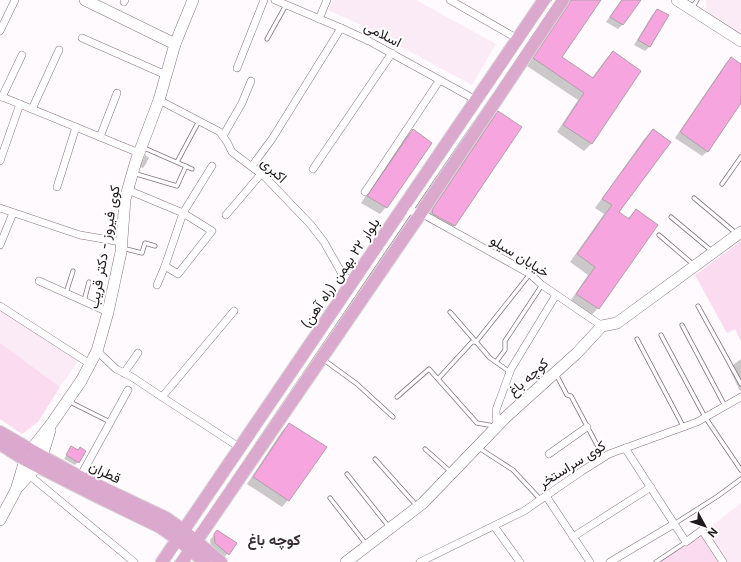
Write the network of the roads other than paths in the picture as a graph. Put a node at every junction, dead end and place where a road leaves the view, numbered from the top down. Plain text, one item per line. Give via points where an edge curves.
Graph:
1 (15, 0) edge
2 (85, 0) edge
3 (193, 0) edge
4 (264, 0) edge
5 (274, 0) edge
6 (327, 0) edge
7 (450, 0) edge
8 (544, 0) edge
9 (554, 0) edge
10 (563, 0) edge
11 (678, 0) edge
12 (286, 5) junction
13 (694, 5) edge
14 (319, 19) junction
15 (341, 28) junction
16 (0, 31) edge
17 (82, 38) dead end
18 (518, 38) junction
19 (267, 39) dead end
20 (741, 41) edge
21 (175, 44) junction
22 (59, 50) dead end
23 (392, 53) junction
24 (22, 55) dead end
25 (237, 68) dead end
26 (166, 74) junction
27 (439, 80) junction
28 (251, 81) dead end
29 (117, 93) dead end
30 (1, 96) edge
31 (158, 100) junction
32 (476, 100) junction
33 (20, 104) junction
34 (32, 109) junction
35 (199, 121) junction
36 (76, 127) junction
37 (223, 136) junction
38 (100, 137) junction
39 (140, 150) junction
40 (741, 157) edge
41 (0, 161) edge
42 (177, 162) junction
43 (186, 166) junction
44 (212, 166) dead end
45 (252, 166) junction
46 (192, 169) dead end
47 (313, 169) dead end
48 (132, 173) junction
49 (261, 174) junction
50 (722, 184) dead end
51 (57, 187) dead end
52 (128, 190) junction
53 (365, 192) dead end
54 (694, 198) dead end
55 (0, 208) edge
56 (412, 210) junction
57 (13, 212) junction
58 (182, 213) junction
59 (226, 215) dead end
60 (671, 217) dead end
61 (739, 233) edge
62 (659, 235) dead end
63 (0, 245) edge
64 (121, 245) junction
65 (155, 246) dead end
66 (713, 252) junction
67 (165, 266) junction
68 (695, 266) junction
69 (73, 271) dead end
70 (530, 274) junction
71 (39, 281) dead end
72 (89, 282) dead end
73 (351, 283) junction
74 (157, 285) dead end
75 (542, 285) junction
76 (66, 293) junction
77 (556, 294) junction
78 (84, 302) junction
79 (0, 306) edge
80 (698, 306) dead end
81 (234, 311) dead end
82 (108, 312) junction
83 (450, 312) dead end
84 (682, 325) dead end
85 (602, 326) junction
86 (661, 335) dead end
87 (637, 339) dead end
88 (476, 342) junction
89 (96, 351) junction
90 (138, 353) dead end
91 (321, 358) junction
92 (496, 362) junction
93 (90, 364) junction
94 (510, 372) junction
95 (124, 373) junction
96 (555, 373) junction
97 (438, 379) junction
98 (741, 384) edge
99 (128, 390) dead end
100 (162, 397) junction
101 (397, 397) dead end
102 (740, 399) edge
103 (68, 401) junction
104 (725, 406) junction
105 (393, 417) dead end
106 (705, 417) junction
107 (110, 422) junction
108 (52, 423) junction
109 (497, 426) junction
110 (683, 426) junction
111 (587, 427) junction
112 (0, 432) edge
113 (0, 444) edge
114 (478, 446) junction
115 (239, 447) junction
116 (625, 448) junction
117 (425, 449) dead end
118 (549, 454) dead end
119 (28, 455) junction
120 (604, 458) junction
121 (375, 459) dead end
122 (36, 466) junction
123 (741, 470) edge
124 (452, 473) junction
125 (347, 474) dead end
126 (80, 477) junction
127 (741, 480) edge
128 (650, 487) junction
129 (16, 490) junction
130 (330, 498) dead end
131 (543, 498) junction
132 (4, 504) edge
133 (417, 507) junction
134 (0, 520) edge
135 (674, 524) junction
136 (494, 526) junction
137 (390, 528) junction
138 (573, 537) junction
139 (187, 540) junction
140 (686, 542) junction
141 (367, 545) junction
142 (134, 562) edge
143 (162, 562) edge
144 (172, 562) edge
145 (182, 562) edge
146 (205, 562) edge
147 (221, 562) edge
148 (346, 562) edge
149 (420, 562) edge
150 (520, 562) edge
151 (590, 562) edge
152 (610, 562) edge
153 (656, 562) edge
154 (723, 562) edge

1 - 16 street
2 - 21 main road
3 - 21 main road, کوی فیروز - دکتر قریب
4 - 25 street
5 - 12 street, اسلامی
6 - 14 street
7 - 18 street
8 - 18 main road, بلوار ۲۲ بهمن (راه آهن)
9 - 56 lane
10 - 56 main road, بلوار ۲۲ بهمن (راه آهن)
11 - 13 main road
12 - 14 street, اسلامی
12 - 19 lane
13 - 20 main road
14 - 15 street, اسلامی
15 - 23 street, اسلامی
15 - 45 street
17 - 26 street
18 - 32 main road, بلوار ۲۲ بهمن (راه آهن)
21 - 26 main road, کوی فیروز - دکتر قریب
22 - 34 street
23 - 27 street, اسلامی
23 - 47 street
24 - 30 street
26 - 31 main road, کوی فیروز - دکتر قریب
27 - 32 street, اسلامی
27 - 53 street
28 - 37 street
29 - 38 street
30 - 33 street
31 - 35 street, اکبری
31 - 39 main road, کوی فیروز - دکتر قریب
32 - 56 main road, بلوار ۲۲ بهمن (راه آهن)
33 - 34 street
33 - 41 street
34 - 36 street
35 - 37 street, اکبری
35 - 42 lane
36 - 38 street
36 - 51 street
37 - 45 street, اکبری via 232,152
38 - 39 street
39 - 42 lane
39 - 48 main road, کوی فیروز - دکتر قریب
40 - 50 lane
42 - 43 lane
43 - 46 lane
43 - 48 lane via 177,186
44 - 58 street
45 - 49 street, اکبری
48 - 52 main road, کوی فیروز - دکتر قریب
49 - 59 street
49 - 73 street, اکبری via 311,226
52 - 58 street
52 - 64 main road, کوی فیروز - دکتر قریب
54 - 61 lane
55 - 57 street
56 - 70 street, خیابان سیلو
56 - 73 main road, بلوار ۲۲ بهمن (راه آهن)
56 - 91 main road, بلوار ۲۲ بهمن (راه آهن)
56 - 139 lane
57 - 63 street
57 - 64 street via 80,235
58 - 67 street
58 - 67 street via 212,231 178,274
60 - 66 lane
61 - 66 main road
62 - 68 lane
64 - 65 lane via 142,253 145,242
64 - 82 main road, کوی فیروز - دکتر قریب
66 - 68 main road
67 - 74 street
68 - 85 main road via 617,323
69 - 76 lane
70 - 75 street, خیابان سیلو
70 - 88 lane
71 - 76 street
72 - 78 lane
73 - 115 main road, بلوار ۲۲ بهمن (راه آهن)
75 - 77 street, خیابان سیلو
75 - 92 lane via 505,341 505,350
76 - 78 street
77 - 85 street, خیابان سیلو
77 - 94 street
78 - 82 street
79 - 93 street
80 - 98 lane
81 - 100 street
82 - 89 main road, کوی فیروز - دکتر قریب
83 - 88 lane
84 - 104 lane
85 - 96 main road, کوچه باغ via 578,353
86 - 106 lane
87 - 110 lane
88 - 92 lane
88 - 97 lane via 472,342
89 - 93 main road, کوی فیروز - دکتر قریب
89 - 95 street
90 - 95 street
91 - 105 lane via 357,384
91 - 139 main road, بلوار ۲۲ بهمن (راه آهن)
92 - 94 lane
93 - 103 main road, کوی فیروز - دکتر قریب
94 - 109 street via 496,410
95 - 100 street
96 - 109 main road, کوچه باغ
96 - 111 lane via 567,395 571,396
97 - 101 lane via 429,368
97 - 109 lane via 477,423
99 - 107 street
100 - 115 street
102 - 104 street, کوی سراستخر
103 - 107 lane
103 - 108 main road, کوی فیروز - دکتر قریب
104 - 106 street, کوی سراستخر
106 - 110 street, کوی سراستخر
106 - 123 lane
107 - 126 street
108 - 119 main road, کوی فیروز - دکتر قریب
108 - 122 main road
109 - 114 main road, کوچه باغ
110 - 116 street, کوی سراستخر
111 - 118 street
111 - 120 lane
112 - 119 main road, قطران
113 - 119 main road, قطران
114 - 124 main road, کوچه باغ
114 - 131 lane via 513,470
115 - 139 main road, بلوار ۲۲ بهمن (راه آهن)
116 - 120 street, کوی سراستخر
116 - 128 street
117 - 124 lane
119 - 122 main road, قطران
119 - 129 main road
120 - 131 street, کوی سراستخر
121 - 133 lane
122 - 126 main road, قطران
122 - 129 main road
122 - 139 main road, قطران
122 - 142 street
124 - 133 main road, کوچه باغ
125 - 137 lane
126 - 139 main road, قطران via 166,518
127 - 135 lane
128 - 135 street
128 - 138 street
129 - 132 main road
130 - 141 lane
131 - 136 street, کوی سراستخر
131 - 138 street
132 - 134 main road
133 - 137 main road, کوچه باغ
135 - 140 street
135 - 152 street
136 - 149 street, کوی سراستخر
136 - 150 street
137 - 141 main road, کوچه باغ
138 - 151 street
139 - 143 main road, بلوار ۲۲ بهمن (راه آهن)
139 - 144 lane
139 - 145 main road, بلوار ۲۲ بهمن (راه آهن)
139 - 146 main road
139 - 147 main road
140 - 153 lane
140 - 154 street via 702,530
141 - 148 main road, کوچه باغ

